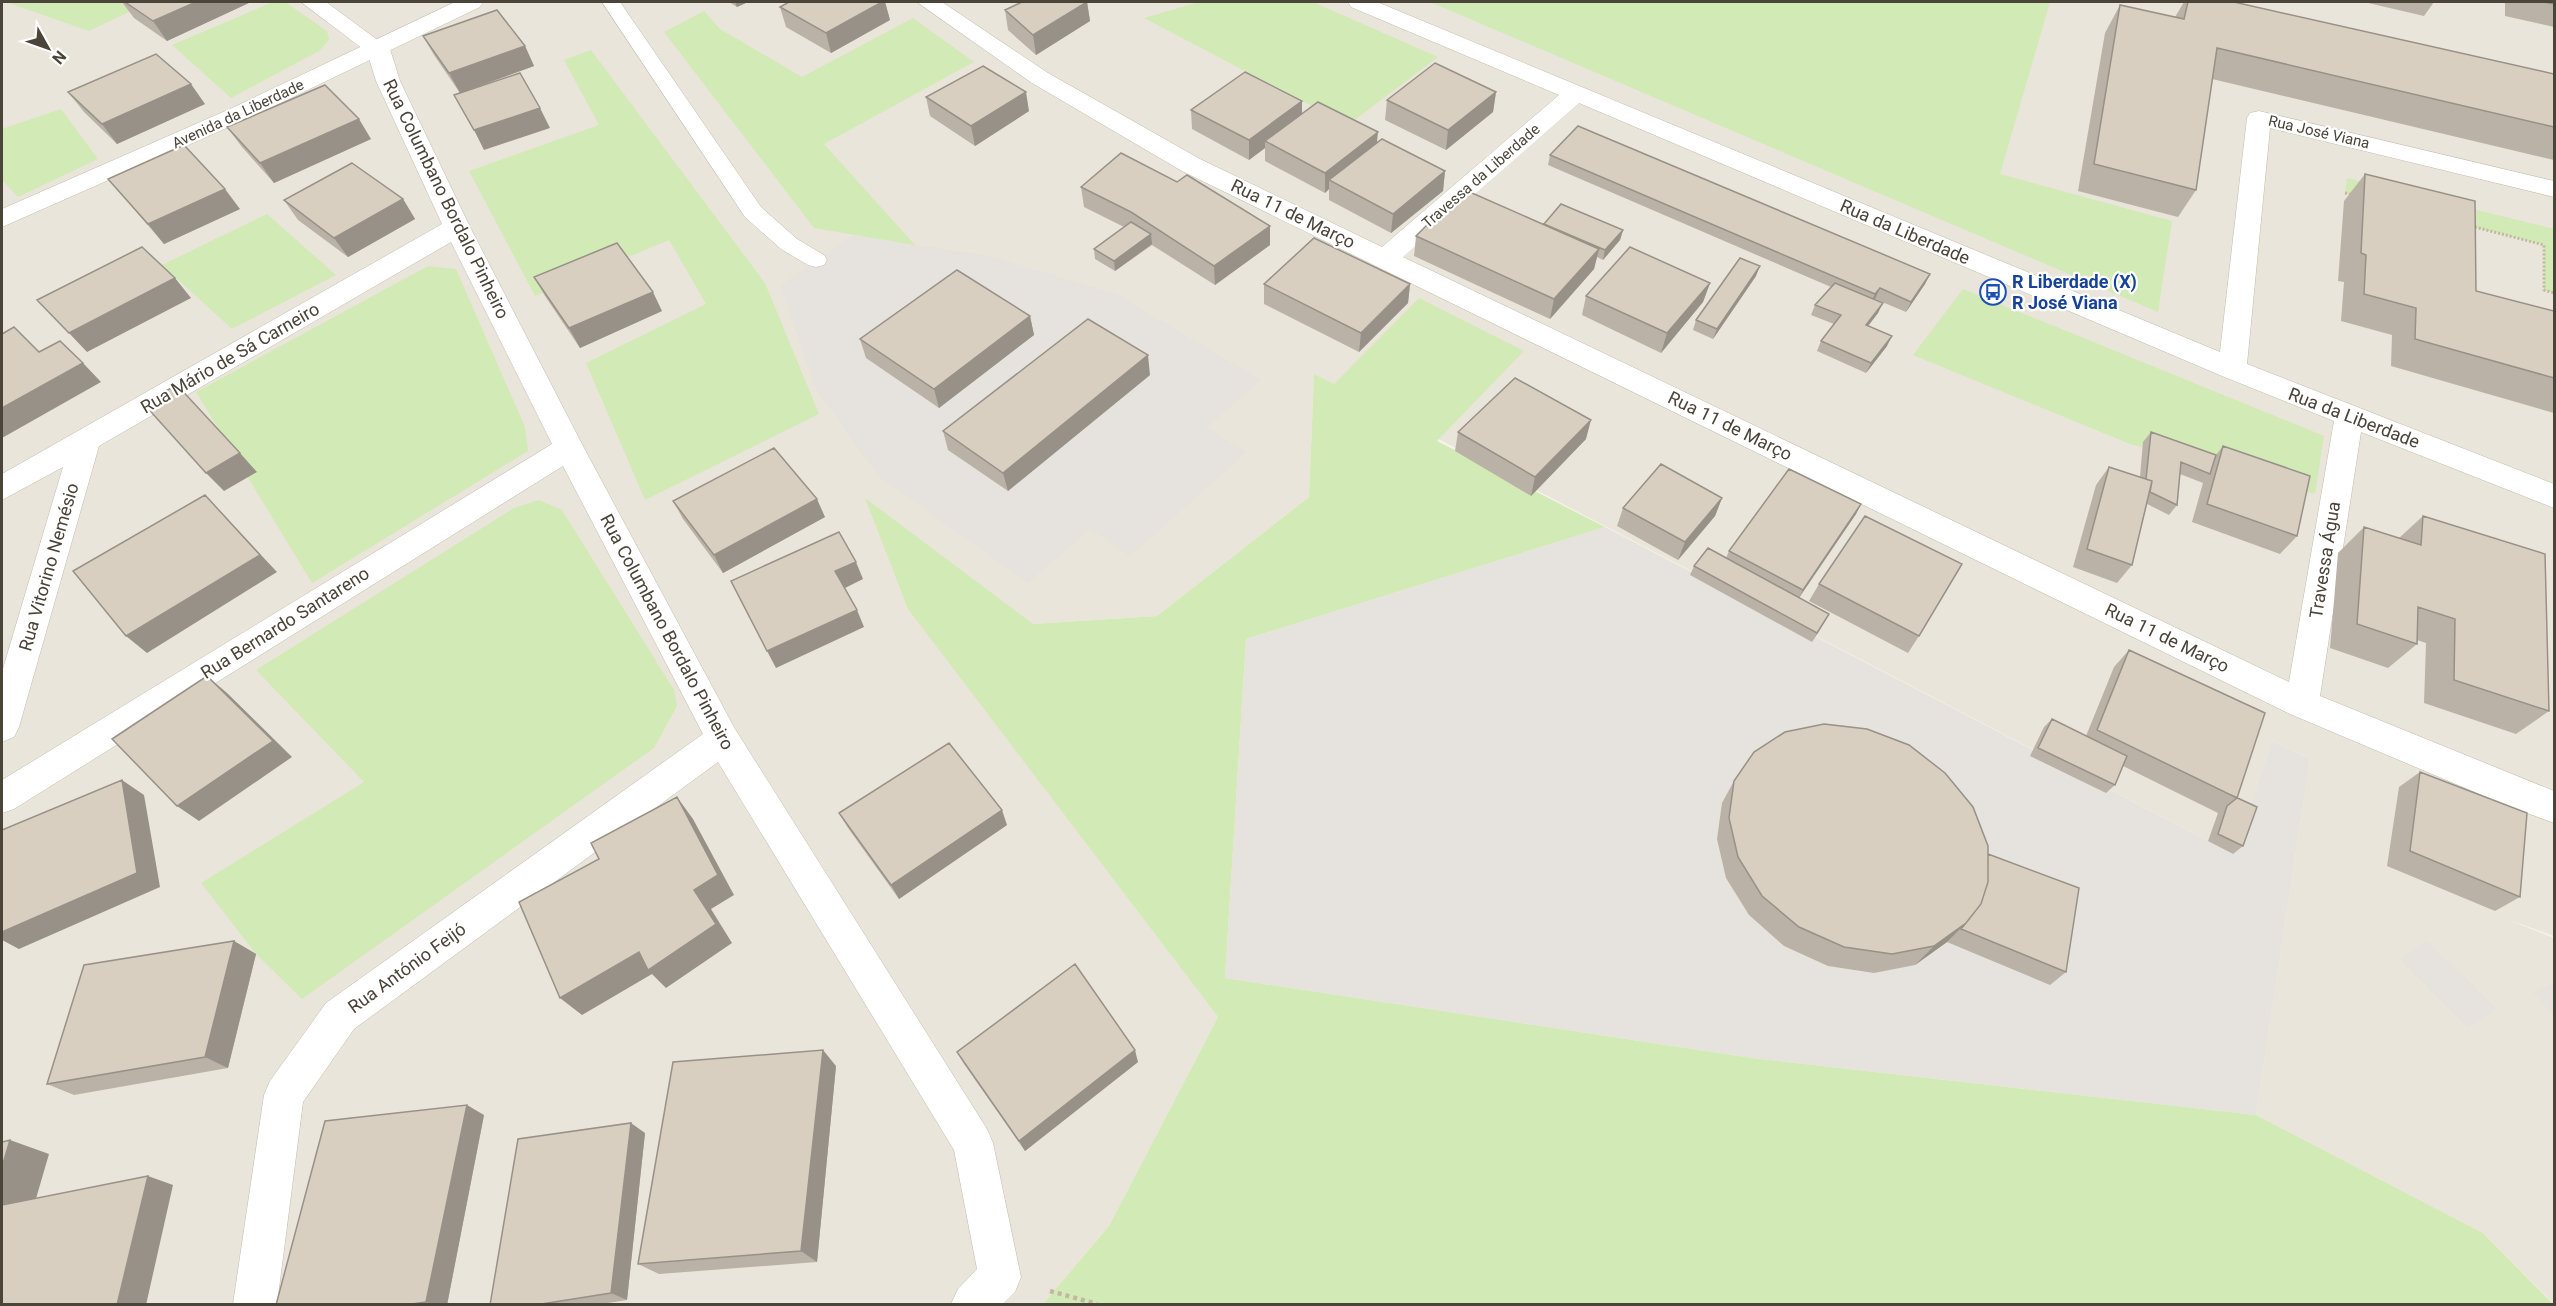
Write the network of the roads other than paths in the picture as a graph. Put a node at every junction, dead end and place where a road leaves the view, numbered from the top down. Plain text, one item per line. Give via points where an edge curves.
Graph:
1 (312, 2) edge
2 (472, 2) edge
3 (611, 2) edge
4 (928, 2) edge
5 (1359, 2) edge
6 (378, 49) junction
7 (1576, 93) junction
8 (2554, 189) edge
9 (2, 219) edge
10 (457, 227) junction
11 (1385, 258) junction
12 (816, 260) dead end
13 (2232, 369) junction
14 (2349, 416) junction
15 (86, 441) junction
16 (569, 447) junction
17 (2, 488) edge
18 (2554, 496) edge
19 (2302, 704) junction
20 (2, 727) edge
21 (723, 739) junction
22 (2, 798) edge
23 (2554, 807) edge
24 (987, 1291) edge
25 (255, 1305) edge

1 - 6 street
2 - 6 street, Avenida da Liberdade
3 - 12 lane via 753,212 789,244
4 - 11 street, Rua 11 de Março via 1040,78 1191,165
5 - 7 street, Rua da Liberdade
6 - 9 street, Avenida da Liberdade
6 - 10 street, Rua Columbano Bordalo Pinheiro via 388,81
7 - 11 street, Travessa da Liberdade
7 - 13 street, Rua da Liberdade
8 - 13 street, Rua José Viana via 2259,118
10 - 15 street, Rua Mário de Sá Carneiro
10 - 16 street, Rua Columbano Bordalo Pinheiro
11 - 19 street, Rua 11 de Março
13 - 14 street, Rua da Liberdade
14 - 18 street, Rua da Liberdade
14 - 19 street, Travessa Água
15 - 17 street, Rua Mário de Sá Carneiro
15 - 20 street, Rua Vitorino Nemésio
16 - 21 street, Rua Columbano Bordalo Pinheiro
16 - 22 street, Rua Bernardo Santareno
19 - 23 street, Rua 11 de Março
21 - 24 street, Rua Columbano Bordalo Pinheiro via 973,1143
21 - 25 street, Rua António Feijó via 340,1016 284,1095

